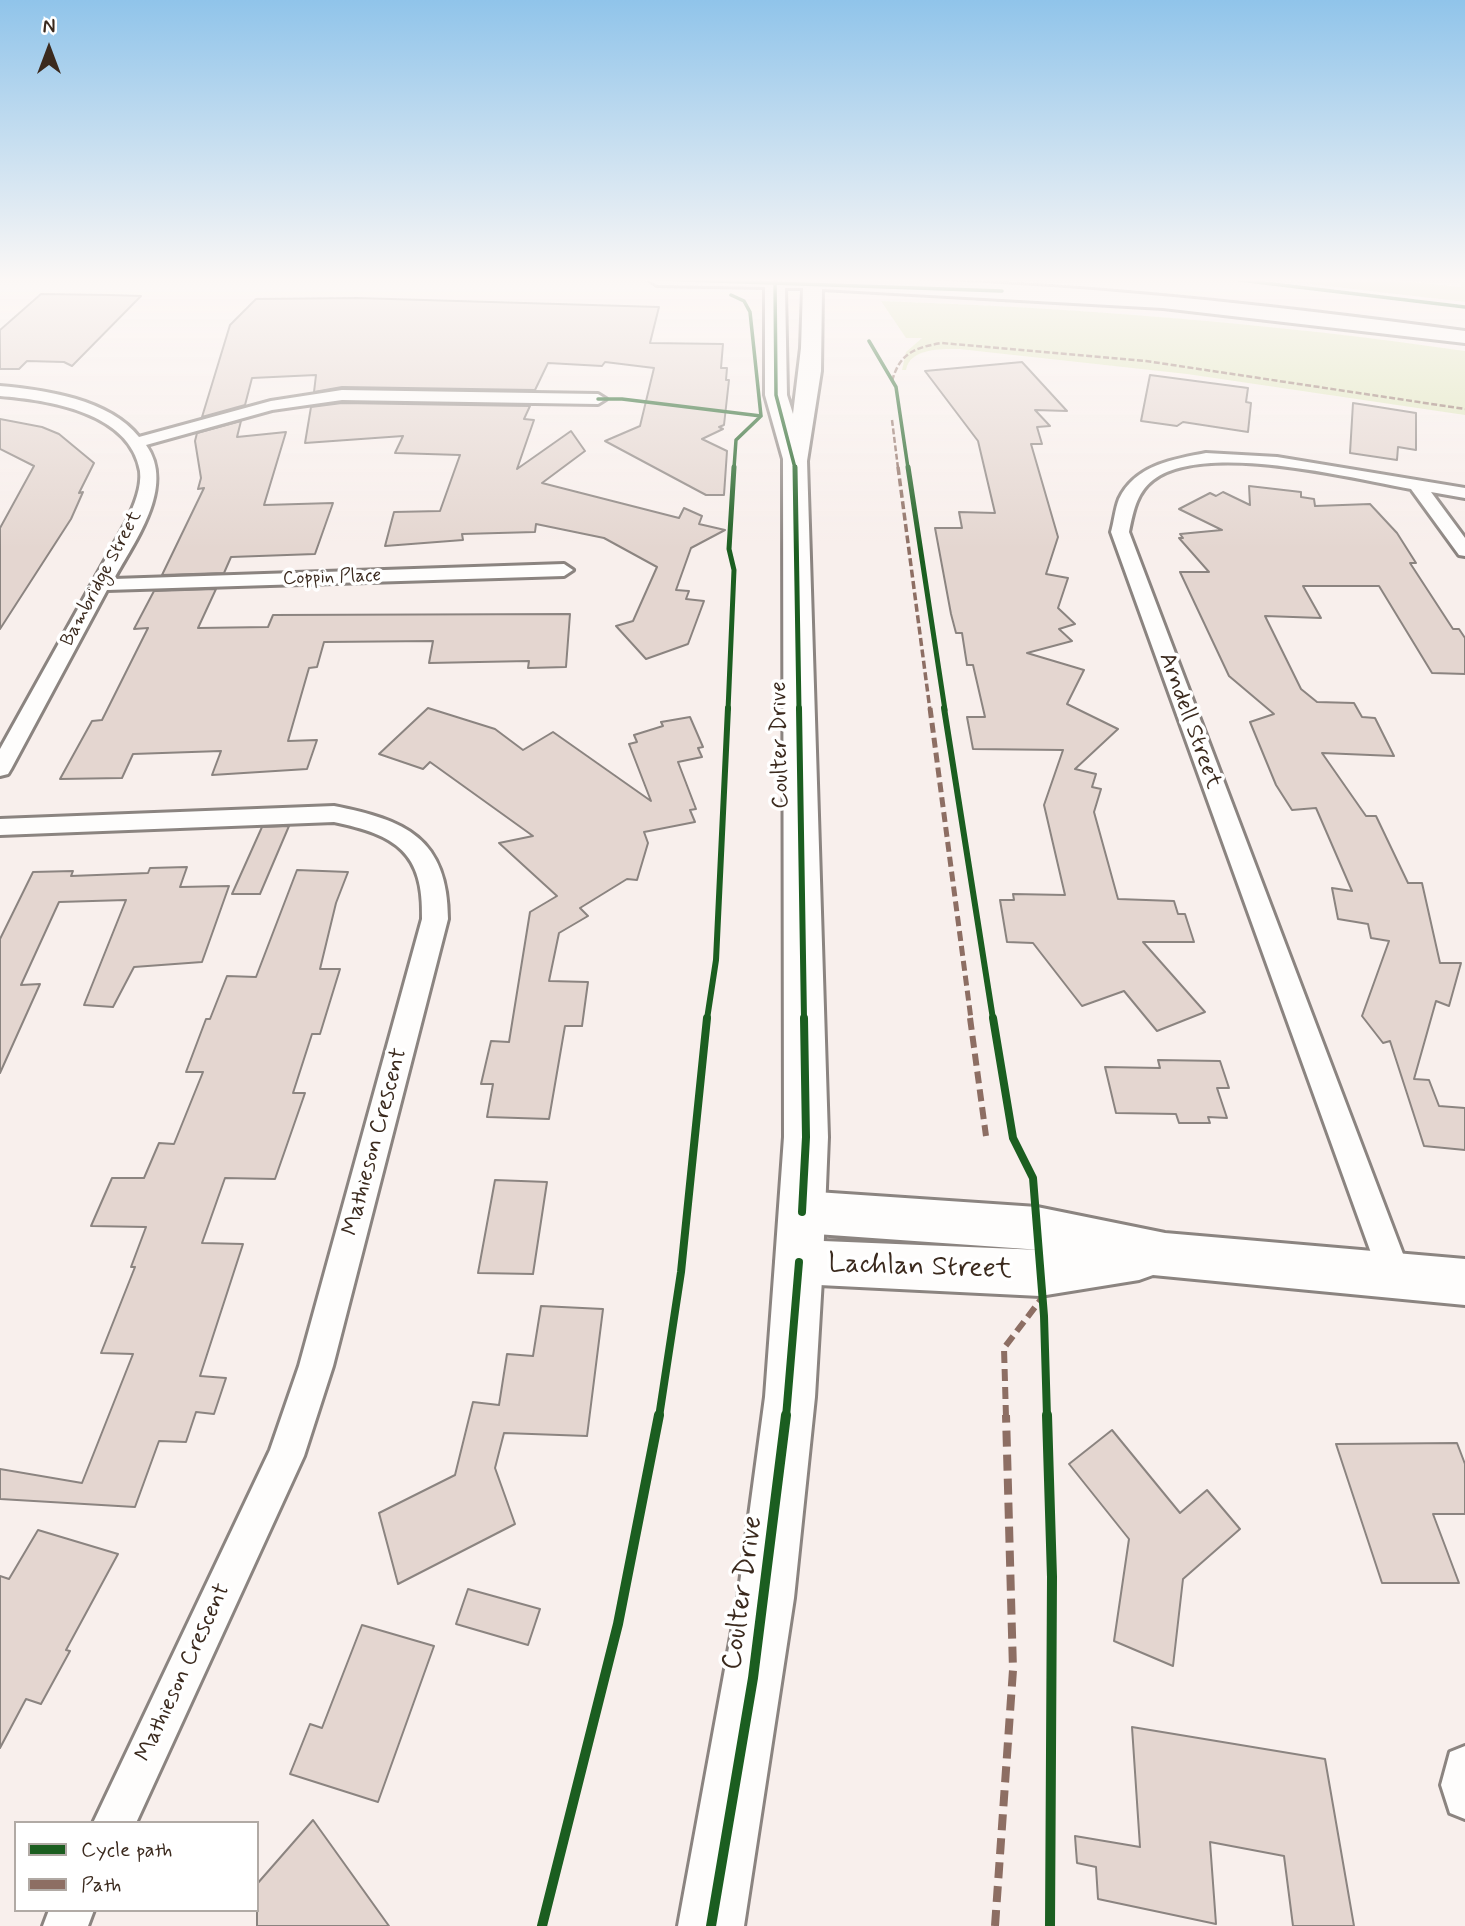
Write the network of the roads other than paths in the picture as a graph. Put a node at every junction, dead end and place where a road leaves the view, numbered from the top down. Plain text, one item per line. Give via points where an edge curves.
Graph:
1 (775, 369) edge
2 (811, 369) edge
3 (0, 391) edge
4 (598, 399) dead end
5 (136, 443) junction
6 (795, 461) junction
7 (1416, 484) junction
8 (1465, 493) edge
9 (1465, 551) edge
10 (564, 570) dead end
11 (100, 585) junction
12 (0, 769) edge
13 (0, 827) edge
14 (800, 1237) junction
15 (1395, 1275) junction
16 (1465, 1282) edge
17 (1465, 1766) edge
18 (1465, 1798) edge
19 (115, 1821) edge
20 (711, 1926) edge

1 - 6 main road, Coulter Drive via 776,395
2 - 6 main road, Coulter Drive
3 - 5 street via 77,405 117,425
4 - 5 street via 342,396 271,406
5 - 11 street, Bambridge Street via 148,471 146,494
6 - 14 main road, Coulter Drive via 806,1137
7 - 8 street, Arndell Street
7 - 9 street
7 - 15 street, Arndell Street via 1265,459 1198,459 1170,466 1138,484 1121,510 1120,532
10 - 11 street, Coppin Place
11 - 12 street, Bambridge Street
13 - 19 street, Mathieson Crescent via 334,814 370,820 402,835 426,858 437,892 435,919 323,1341 286,1456
14 - 15 main road, Lachlan Street via 1040,1273 1165,1255
14 - 20 main road, Coulter Drive via 790,1397 766,1598
15 - 16 main road, Lachlan Street
17 - 18 street

